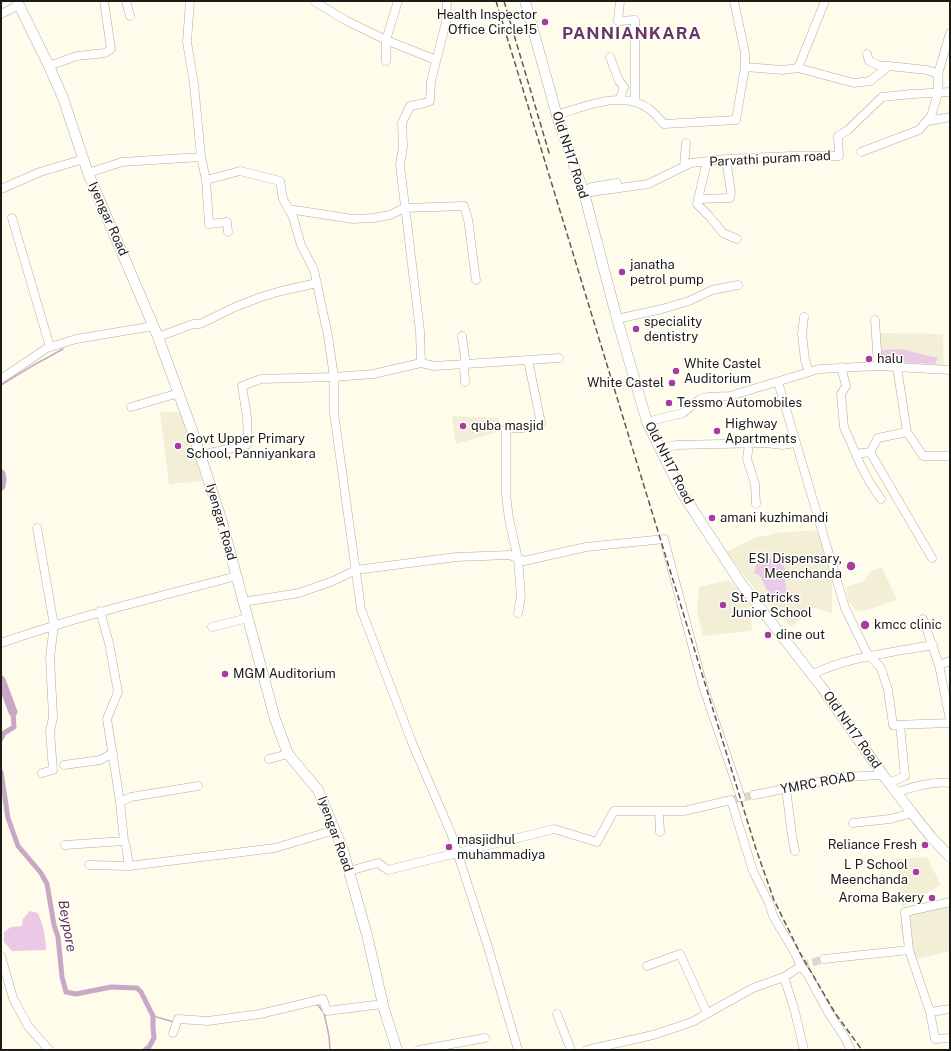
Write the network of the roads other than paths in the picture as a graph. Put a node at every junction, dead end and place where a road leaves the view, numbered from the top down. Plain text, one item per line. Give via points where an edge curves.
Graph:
1 (104, 1) edge
2 (126, 1) edge
3 (190, 1) edge
4 (314, 1) edge
5 (398, 1) edge
6 (447, 1) edge
7 (525, 1) edge
8 (620, 1) edge
9 (734, 1) edge
10 (826, 1) edge
11 (18, 3) edge
12 (1, 14) edge
13 (130, 16) dead end
14 (950, 33) edge
15 (386, 40) junction
16 (868, 54) dead end
17 (610, 57) dead end
18 (436, 60) junction
19 (386, 61) dead end
20 (946, 63) edge
21 (49, 66) junction
22 (889, 66) junction
23 (745, 67) junction
24 (798, 68) junction
25 (938, 74) junction
26 (950, 92) edge
27 (938, 93) junction
28 (620, 99) junction
29 (635, 102) junction
30 (557, 115) junction
31 (950, 117) edge
32 (928, 121) junction
33 (686, 142) dead end
34 (861, 152) dead end
35 (201, 157) junction
36 (84, 160) junction
37 (726, 160) junction
38 (707, 161) junction
39 (684, 166) junction
40 (88, 173) junction
41 (650, 178) dead end
42 (206, 180) junction
43 (1, 189) edge
44 (583, 191) junction
45 (698, 199) junction
46 (404, 208) junction
47 (288, 209) junction
48 (12, 218) dead end
49 (228, 232) dead end
50 (736, 239) dead end
51 (476, 280) dead end
52 (317, 283) junction
53 (738, 285) dead end
54 (804, 317) dead end
55 (617, 319) junction
56 (875, 320) dead end
57 (154, 326) junction
58 (462, 336) dead end
59 (158, 337) junction
60 (50, 347) junction
61 (559, 358) dead end
62 (528, 360) junction
63 (421, 363) junction
64 (464, 364) junction
65 (878, 366) junction
66 (841, 367) junction
67 (897, 367) junction
68 (950, 370) edge
69 (809, 372) junction
70 (334, 377) junction
71 (1, 378) edge
72 (465, 382) dead end
73 (778, 382) junction
74 (179, 393) junction
75 (131, 407) dead end
76 (647, 422) junction
77 (907, 432) junction
78 (795, 443) junction
79 (748, 444) junction
80 (660, 449) junction
81 (870, 452) junction
82 (856, 454) junction
83 (200, 455) junction
84 (950, 456) edge
85 (881, 499) dead end
86 (756, 504) dead end
87 (37, 528) dead end
88 (932, 558) dead end
89 (518, 559) junction
90 (356, 570) junction
91 (237, 576) junction
92 (243, 602) junction
93 (100, 611) junction
94 (518, 613) dead end
95 (248, 618) junction
96 (923, 619) dead end
97 (54, 625) junction
98 (212, 627) dead end
99 (1, 643) edge
100 (933, 645) junction
101 (870, 656) junction
102 (950, 661) edge
103 (939, 665) junction
104 (812, 675) junction
105 (950, 722) edge
106 (900, 725) junction
107 (112, 753) junction
108 (288, 754) junction
109 (269, 759) dead end
110 (64, 765) dead end
111 (42, 773) dead end
112 (886, 779) junction
113 (950, 783) edge
114 (198, 786) dead end
115 (786, 788) junction
116 (896, 793) junction
117 (754, 795) tunnel mouth
118 (741, 798) dead end
119 (120, 802) junction
120 (659, 811) junction
121 (912, 813) junction
122 (853, 823) dead end
123 (335, 830) junction
124 (660, 832) dead end
125 (124, 841) junction
126 (65, 845) dead end
127 (795, 851) dead end
128 (457, 853) junction
129 (949, 858) edge
130 (89, 865) dead end
131 (129, 866) junction
132 (349, 870) junction
133 (950, 902) edge
134 (909, 950) junction
135 (1, 956) edge
136 (824, 959) tunnel mouth
137 (647, 966) dead end
138 (801, 966) junction
139 (784, 977) junction
140 (383, 1004) junction
141 (950, 1009) edge
142 (930, 1012) junction
143 (557, 1014) dead end
144 (707, 1014) junction
145 (173, 1033) dead end
146 (485, 1038) dead end
147 (950, 1038) edge
148 (49, 1050) edge
149 (397, 1050) edge
150 (419, 1050) edge
151 (518, 1050) edge
152 (571, 1050) edge
153 (587, 1050) edge
154 (804, 1050) edge
155 (851, 1050) edge

1 - 21 street via 111,49 105,53 77,56
2 - 13 street
3 - 35 street via 187,42
4 - 15 street
5 - 15 street
6 - 18 street via 446,22
7 - 30 main road, Old NH17 Road
8 - 29 street via 618,21 635,20
9 - 23 street via 745,53
10 - 24 street
11 - 12 street
11 - 21 main road, Iyengar Road
14 - 20 street
15 - 18 street
15 - 19 street
16 - 22 street via 868,61 880,66
17 - 28 street via 624,87
18 - 46 street via 430,101 410,106 402,123 403,146 400,165
20 - 25 street
21 - 36 main road, Iyengar Road
22 - 24 street via 870,81 854,83
22 - 25 street via 926,70
23 - 24 street via 784,70
23 - 29 street via 736,120 664,124 649,109
25 - 27 street
26 - 27 street, Parvathi puram road
27 - 32 street
27 - 37 street, Parvathi puram road via 882,97 848,130 838,136 839,156
28 - 29 street
28 - 30 street via 597,102
30 - 44 main road, Old NH17 Road
31 - 32 street
32 - 34 street via 919,130
33 - 39 street
35 - 40 street via 122,162
35 - 42 street
36 - 40 main road, Iyengar Road
36 - 43 street via 40,172
37 - 38 street, Parvathi puram road
37 - 45 street via 730,198
38 - 39 street, Parvathi puram road
38 - 45 street
39 - 44 street, Parvathi puram road via 648,184
40 - 57 main road, Iyengar Road
41 - 44 street
42 - 47 street via 240,171 280,181 283,199
42 - 49 street via 209,224 227,222
44 - 55 main road, Old NH17 Road
45 - 50 street via 697,204 723,233
46 - 47 street via 390,215 373,218 353,218
46 - 51 street via 464,206
46 - 63 street via 420,331
47 - 52 street
48 - 60 street
52 - 59 street via 260,297 200,324 193,324
52 - 70 street
53 - 55 street via 712,290 662,309
54 - 69 street via 802,334
55 - 76 main road, Old NH17 Road
56 - 65 street
57 - 59 main road, Iyengar Road
57 - 60 street via 76,339
58 - 64 street
59 - 74 main road, Iyengar Road
60 - 71 street
61 - 62 street
62 - 64 street
62 - 89 street via 541,423 506,429 506,495
63 - 64 street via 434,366
63 - 70 street via 373,374
64 - 72 street
65 - 66 street
65 - 67 street
66 - 69 street via 818,368
66 - 82 street via 846,386 841,394 844,427
67 - 68 street
67 - 77 street
69 - 73 street
70 - 83 street via 261,378 242,386 248,444
70 - 90 street via 334,413
73 - 76 street via 730,396 700,399 683,413
73 - 78 street
74 - 75 street
74 - 83 main road, Iyengar Road
76 - 80 main road, Old NH17 Road
77 - 81 street via 878,438
77 - 84 street via 923,456
78 - 79 street
78 - 101 street via 845,608
79 - 80 street via 676,445
79 - 86 street
80 - 104 main road, Old NH17 Road via 682,493 740,582
81 - 82 street
81 - 88 street
82 - 85 street
83 - 91 main road, Iyengar Road
87 - 97 street
89 - 90 street via 510,555 456,557
89 - 94 street via 521,596
89 - 118 street via 524,561 586,547 664,539 703,686
90 - 92 street via 299,593
90 - 128 street via 361,608
91 - 92 main road, Iyengar Road
91 - 93 street
92 - 95 main road, Iyengar Road
93 - 97 street
93 - 107 street via 118,692 107,719
95 - 98 street
95 - 108 main road, Iyengar Road via 275,719
96 - 100 street
97 - 99 street
97 - 111 street via 50,657 53,717 50,732 54,770
100 - 101 street
100 - 103 street
101 - 104 street via 825,668
101 - 106 street via 881,668 888,690 893,725
102 - 103 street
103 - 105 street
104 - 112 main road, Old NH17 Road
105 - 106 street
106 - 112 street via 905,776
107 - 110 street via 100,760
107 - 119 street
108 - 109 street
108 - 123 main road, Iyengar Road via 318,790
112 - 115 street, YMRC ROAD via 842,777
112 - 116 main road, Old NH17 Road
113 - 116 street via 942,782
114 - 119 street via 131,797
115 - 117 street, YMRC ROAD
115 - 127 street
116 - 121 main road, Old NH17 Road
119 - 125 street
120 - 124 street
120 - 128 street via 614,811 597,842 554,829
120 - 138 street via 684,811 731,800 753,871 773,916
121 - 122 street via 890,819
121 - 129 main road, Old NH17 Road
123 - 131 street via 275,848
123 - 132 main road, Iyengar Road
125 - 126 street
125 - 131 street
128 - 132 street via 388,870 378,863
128 - 151 street via 488,946
130 - 131 street
132 - 140 main road, Iyengar Road
133 - 134 street via 905,912
134 - 136 street
134 - 142 street
135 - 148 street via 13,998 28,1026
137 - 144 street via 680,954
138 - 139 street
138 - 155 street
139 - 144 street via 753,988
139 - 154 street
140 - 145 street via 327,1011 323,999 260,1014 208,1021 178,1019
140 - 149 main road, Iyengar Road
141 - 142 street
142 - 147 street via 935,1039
143 - 152 street
144 - 153 street via 653,1036
146 - 150 street

